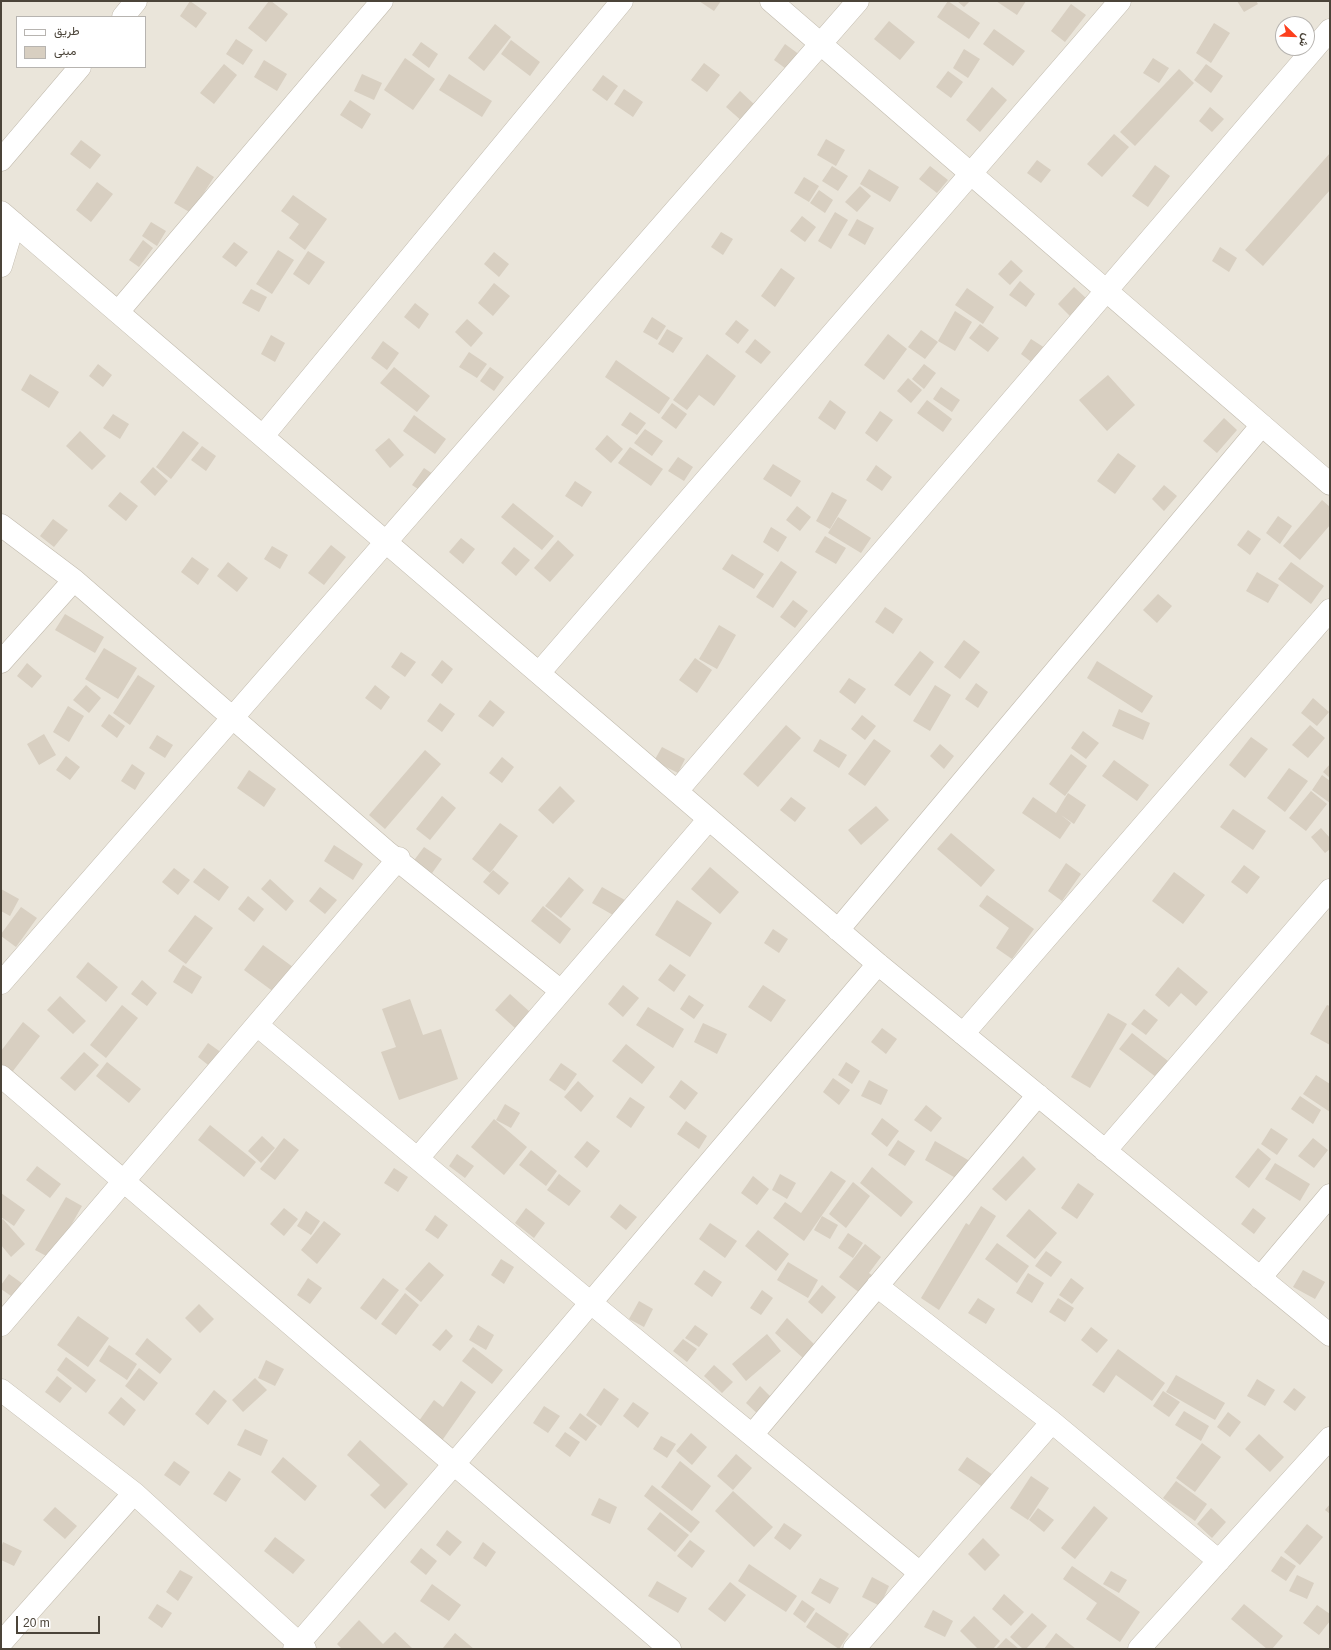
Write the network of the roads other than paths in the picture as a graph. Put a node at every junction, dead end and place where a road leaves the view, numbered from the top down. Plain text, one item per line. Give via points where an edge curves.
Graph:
1 (136, 1) edge
2 (382, 1) edge
3 (622, 1) edge
4 (771, 1) edge
5 (858, 1) edge
6 (1120, 1) edge
7 (124, 16) edge
8 (1330, 30) edge
9 (820, 44) junction
10 (79, 68) edge
11 (1, 160) edge
12 (971, 174) junction
13 (7, 217) edge
14 (1, 266) edge
15 (1106, 291) junction
16 (118, 312) junction
17 (1262, 425) junction
18 (263, 436) junction
19 (1330, 484) edge
20 (1, 525) edge
21 (386, 542) junction
22 (74, 580) junction
23 (1330, 610) edge
24 (1, 662) edge
25 (539, 673) junction
26 (232, 718) junction
27 (676, 791) junction
28 (709, 818) junction
29 (398, 859) junction
30 (1330, 890) edge
31 (838, 930) junction
32 (878, 964) junction
33 (1, 983) edge
34 (561, 991) junction
35 (257, 1024) junction
36 (963, 1034) junction
37 (1, 1076) edge
38 (1038, 1095) junction
39 (1105, 1150) junction
40 (418, 1158) junction
41 (124, 1181) junction
42 (1330, 1195) edge
43 (1260, 1278) junction
44 (877, 1286) junction
45 (591, 1303) junction
46 (1, 1325) edge
47 (1330, 1335) edge
48 (1, 1390) edge
49 (1052, 1422) junction
50 (752, 1435) junction
51 (1330, 1438) edge
52 (454, 1464) junction
53 (134, 1493) junction
54 (1218, 1561) junction
55 (920, 1573) junction
56 (1, 1642) edge
57 (299, 1647) edge
58 (670, 1649) edge
59 (854, 1649) edge
60 (1139, 1649) edge

1 - 7 street
2 - 16 street
3 - 18 street
4 - 9 street
5 - 9 street
6 - 12 street
8 - 15 street
9 - 12 street
9 - 21 street
10 - 11 street
12 - 15 street
12 - 25 street
13 - 14 street
13 - 16 street
15 - 17 street
15 - 27 street
16 - 18 street
17 - 19 street
17 - 31 street
18 - 21 street
20 - 22 street
21 - 25 street
21 - 26 street
22 - 24 street
22 - 26 street
23 - 36 street
25 - 27 street
26 - 29 street
26 - 33 street
27 - 28 street
28 - 31 street
28 - 34 street
29 - 34 street
29 - 35 street
30 - 39 street
31 - 32 street
32 - 36 street
32 - 45 street
34 - 40 street
35 - 40 street
35 - 41 street
36 - 38 street
37 - 41 street
38 - 39 street
38 - 44 street
39 - 43 street
40 - 45 street
41 - 46 street
41 - 52 street
42 - 43 street
43 - 47 street
44 - 49 street
44 - 50 street
45 - 50 street
45 - 52 street
48 - 53 street
49 - 54 street
49 - 55 street
50 - 55 street
51 - 54 street
52 - 57 street
52 - 58 street
53 - 56 street
53 - 57 street
54 - 60 street
55 - 59 street

